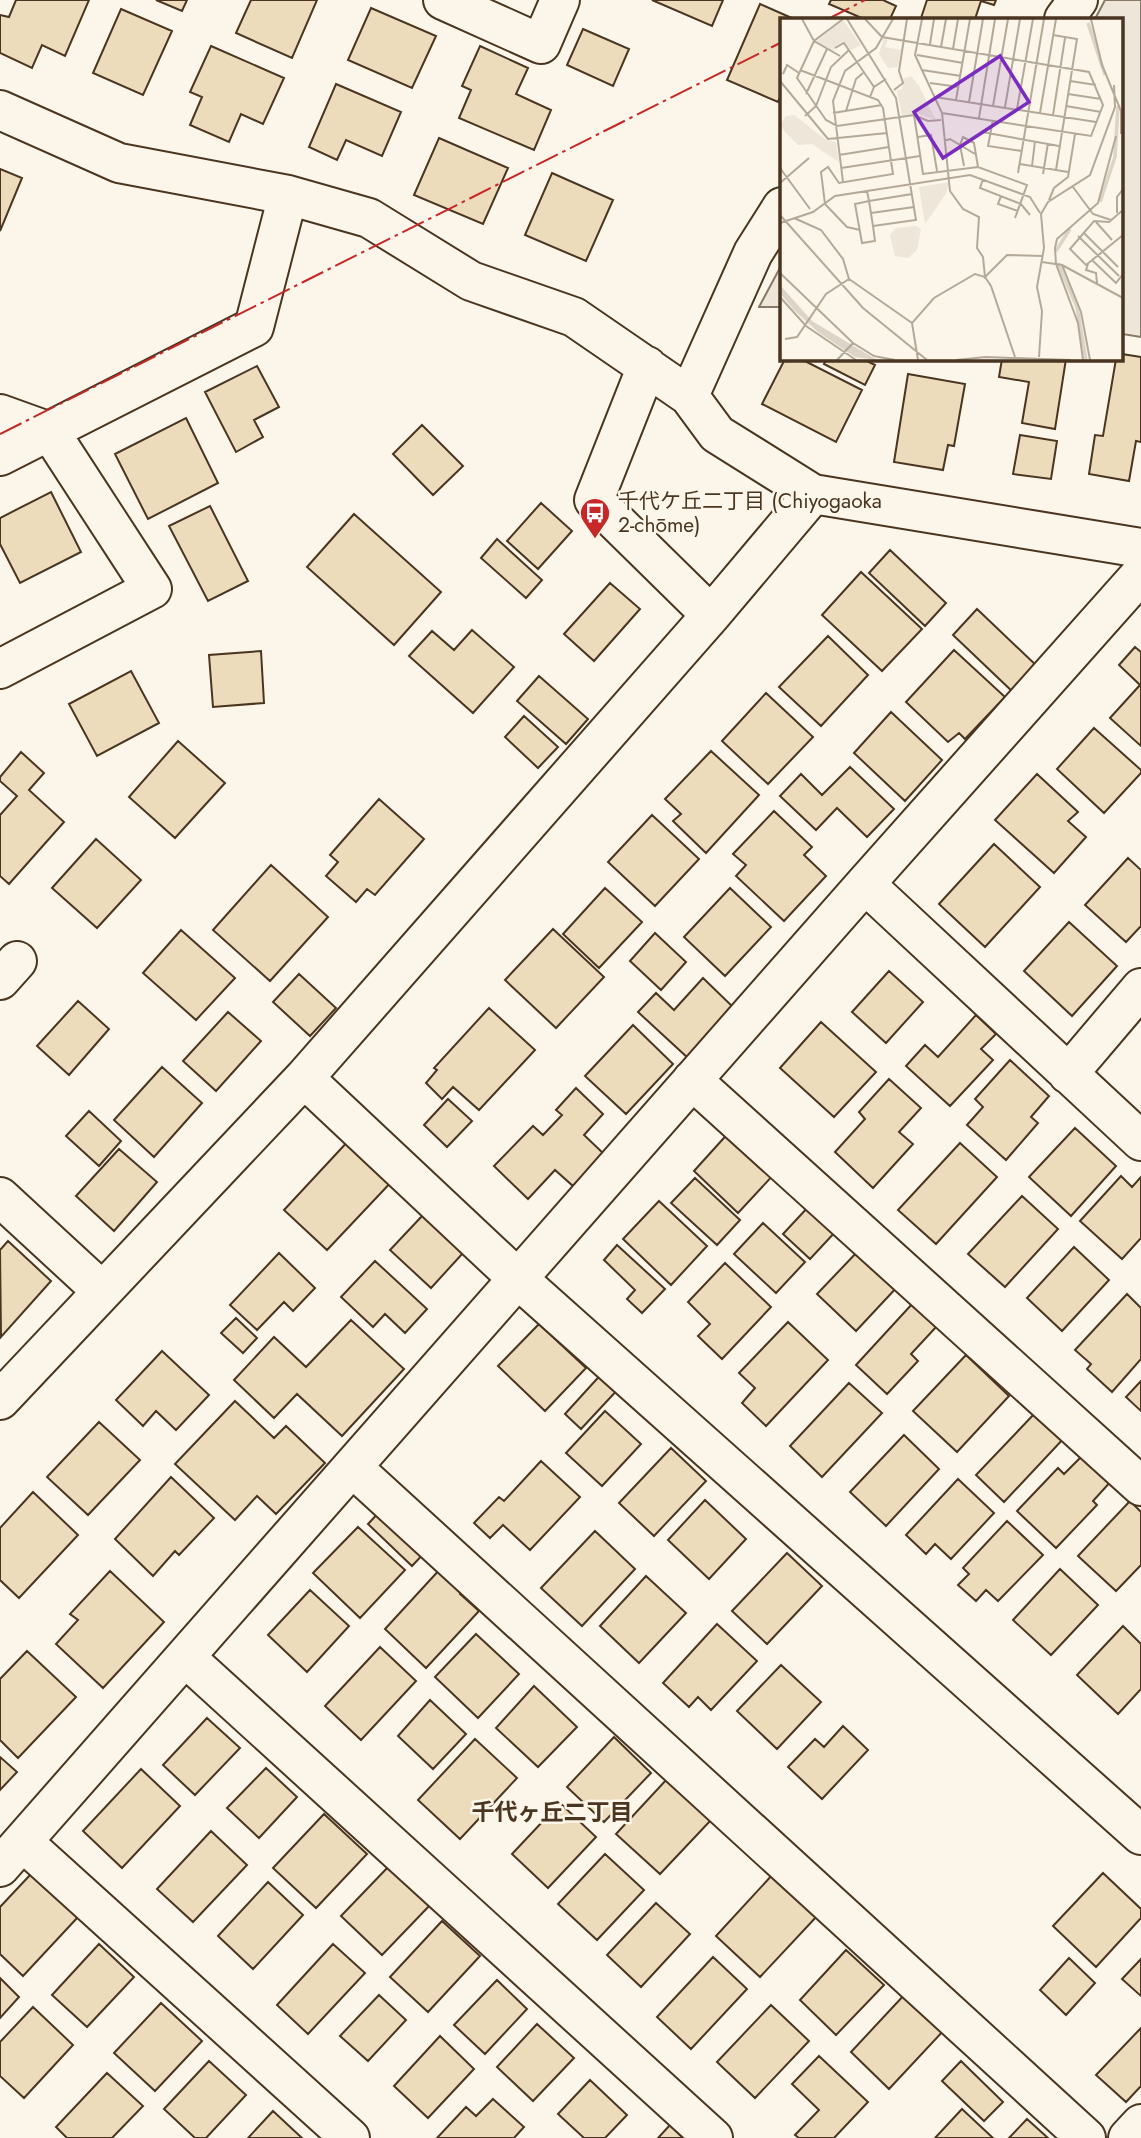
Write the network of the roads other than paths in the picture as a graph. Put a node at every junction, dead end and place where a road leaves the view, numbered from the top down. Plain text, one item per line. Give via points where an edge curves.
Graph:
1 (443, 0) edge
2 (560, 0) edge
3 (1078, 0) edge
4 (1064, 18) edge
5 (0, 110) edge
6 (288, 195) junction
7 (780, 210) edge
8 (647, 366) junction
9 (689, 396) junction
10 (0, 414) edge
11 (50, 432) junction
12 (0, 456) edge
13 (813, 494) junction
14 (1141, 548) edge
15 (1141, 574) edge
16 (711, 615) junction
17 (0, 669) edge
18 (865, 884) junction
19 (1141, 988) edge
20 (1068, 1073) junction
21 (304, 1078) junction
22 (692, 1080) junction
23 (1141, 1141) edge
24 (0, 1197) edge
25 (518, 1279) junction
26 (102, 1292) junction
27 (0, 1401) edge
28 (352, 1467) junction
29 (1141, 1486) edge
30 (185, 1657) junction
31 (1141, 1835) edge
32 (11, 1855) edge
33 (1141, 2124) edge
34 (350, 2138) edge
35 (713, 2138) edge
36 (1086, 2138) edge
37 (1128, 2138) edge

1 - 2 street via 541,44
3 - 4 street
5 - 6 street via 119,163
6 - 8 street via 369,218 471,281 574,317
6 - 11 street via 254,327
7 - 9 street via 753,253
8 - 9 street
8 - 16 street via 594,500
9 - 13 street via 717,434
10 - 11 street
11 - 12 street
11 - 17 street via 152,589
13 - 14 street
13 - 16 street
15 - 18 street
16 - 21 street
18 - 20 street
18 - 22 street
19 - 20 street
20 - 23 street
21 - 25 street
21 - 26 street
22 - 25 street
22 - 29 street
24 - 26 street
25 - 28 street
25 - 31 street
26 - 27 street
28 - 30 street
28 - 36 street
30 - 32 street
30 - 35 street
32 - 34 street
33 - 37 street

